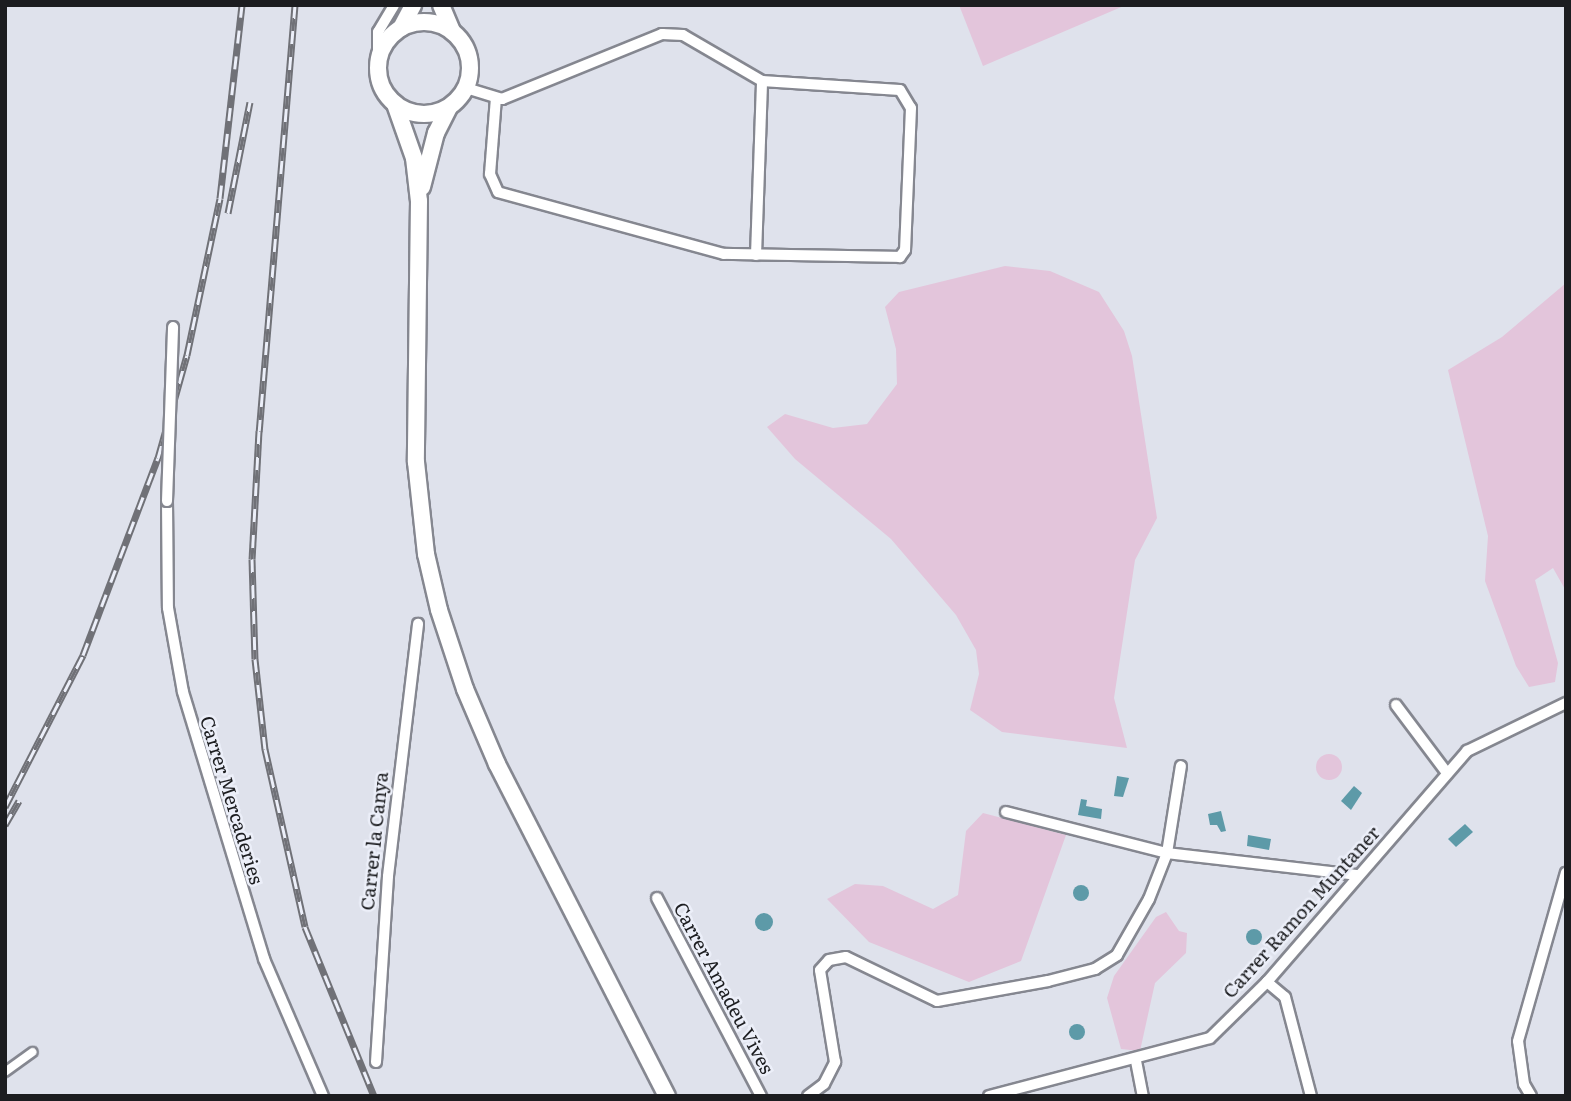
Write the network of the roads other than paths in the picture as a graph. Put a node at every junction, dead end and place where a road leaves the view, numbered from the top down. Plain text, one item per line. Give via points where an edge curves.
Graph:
1 (394, 5) edge
2 (413, 5) edge
3 (441, 5) edge
4 (401, 27) junction
5 (452, 31) junction
6 (378, 59) junction
7 (762, 82) junction
8 (466, 88) junction
9 (496, 98) junction
10 (395, 104) junction
11 (449, 107) junction
12 (419, 201) junction
13 (756, 255) junction
14 (173, 327) dead end
15 (418, 624) dead end
16 (1566, 703) edge
17 (1396, 705) dead end
18 (1181, 766) dead end
19 (1447, 774) junction
20 (1006, 812) dead end
21 (1167, 853) junction
22 (1566, 873) edge
23 (1358, 875) junction
24 (657, 898) dead end
25 (1267, 982) junction
26 (33, 1052) dead end
27 (1136, 1061) junction
28 (376, 1062) dead end
29 (5, 1072) edge
30 (323, 1096) edge
31 (667, 1096) edge
32 (761, 1096) edge
33 (808, 1096) edge
34 (989, 1096) edge
35 (1143, 1096) edge
36 (1311, 1096) edge
37 (1531, 1096) edge

1 - 6 street via 378,32
2 - 4 main road
3 - 5 main road
4 - 5 main road via 427,22
4 - 6 main road via 385,43
5 - 8 main road via 468,53
6 - 10 main road via 379,82
7 - 9 street via 684,36 662,34 632,43 543,86
7 - 13 street
7 - 13 street via 900,90 911,108 905,250 900,257
8 - 9 street
8 - 11 main road
9 - 13 street via 490,174 498,192 724,254
10 - 11 main road via 421,114
10 - 12 main road via 414,158
11 - 12 main road via 427,158
12 - 31 main road via 416,462 426,554 439,610 465,689 497,764
14 - 30 street, Carrer Mercaderies, bridge via 168,608 195,741 264,959
15 - 28 street, Carrer la Canya via 388,876
16 - 19 street, Carrer Ramon Muntaner via 1467,751
17 - 19 street
18 - 21 street
19 - 23 street, Carrer Ramon Muntaner
20 - 21 street
21 - 23 street
21 - 33 street via 1149,899 1117,955 1095,969 937,1001 846,957 829,960 820,970 835,1062 824,1084
22 - 37 street via 1518,1041 1524,1084
23 - 25 street, Carrer Ramon Muntaner
24 - 32 street, Carrer Amadeu Vives
25 - 27 street, Carrer Ramon Muntaner via 1209,1038
25 - 36 street via 1285,997
26 - 29 street
27 - 34 street, Carrer Ramon Muntaner
27 - 35 street

